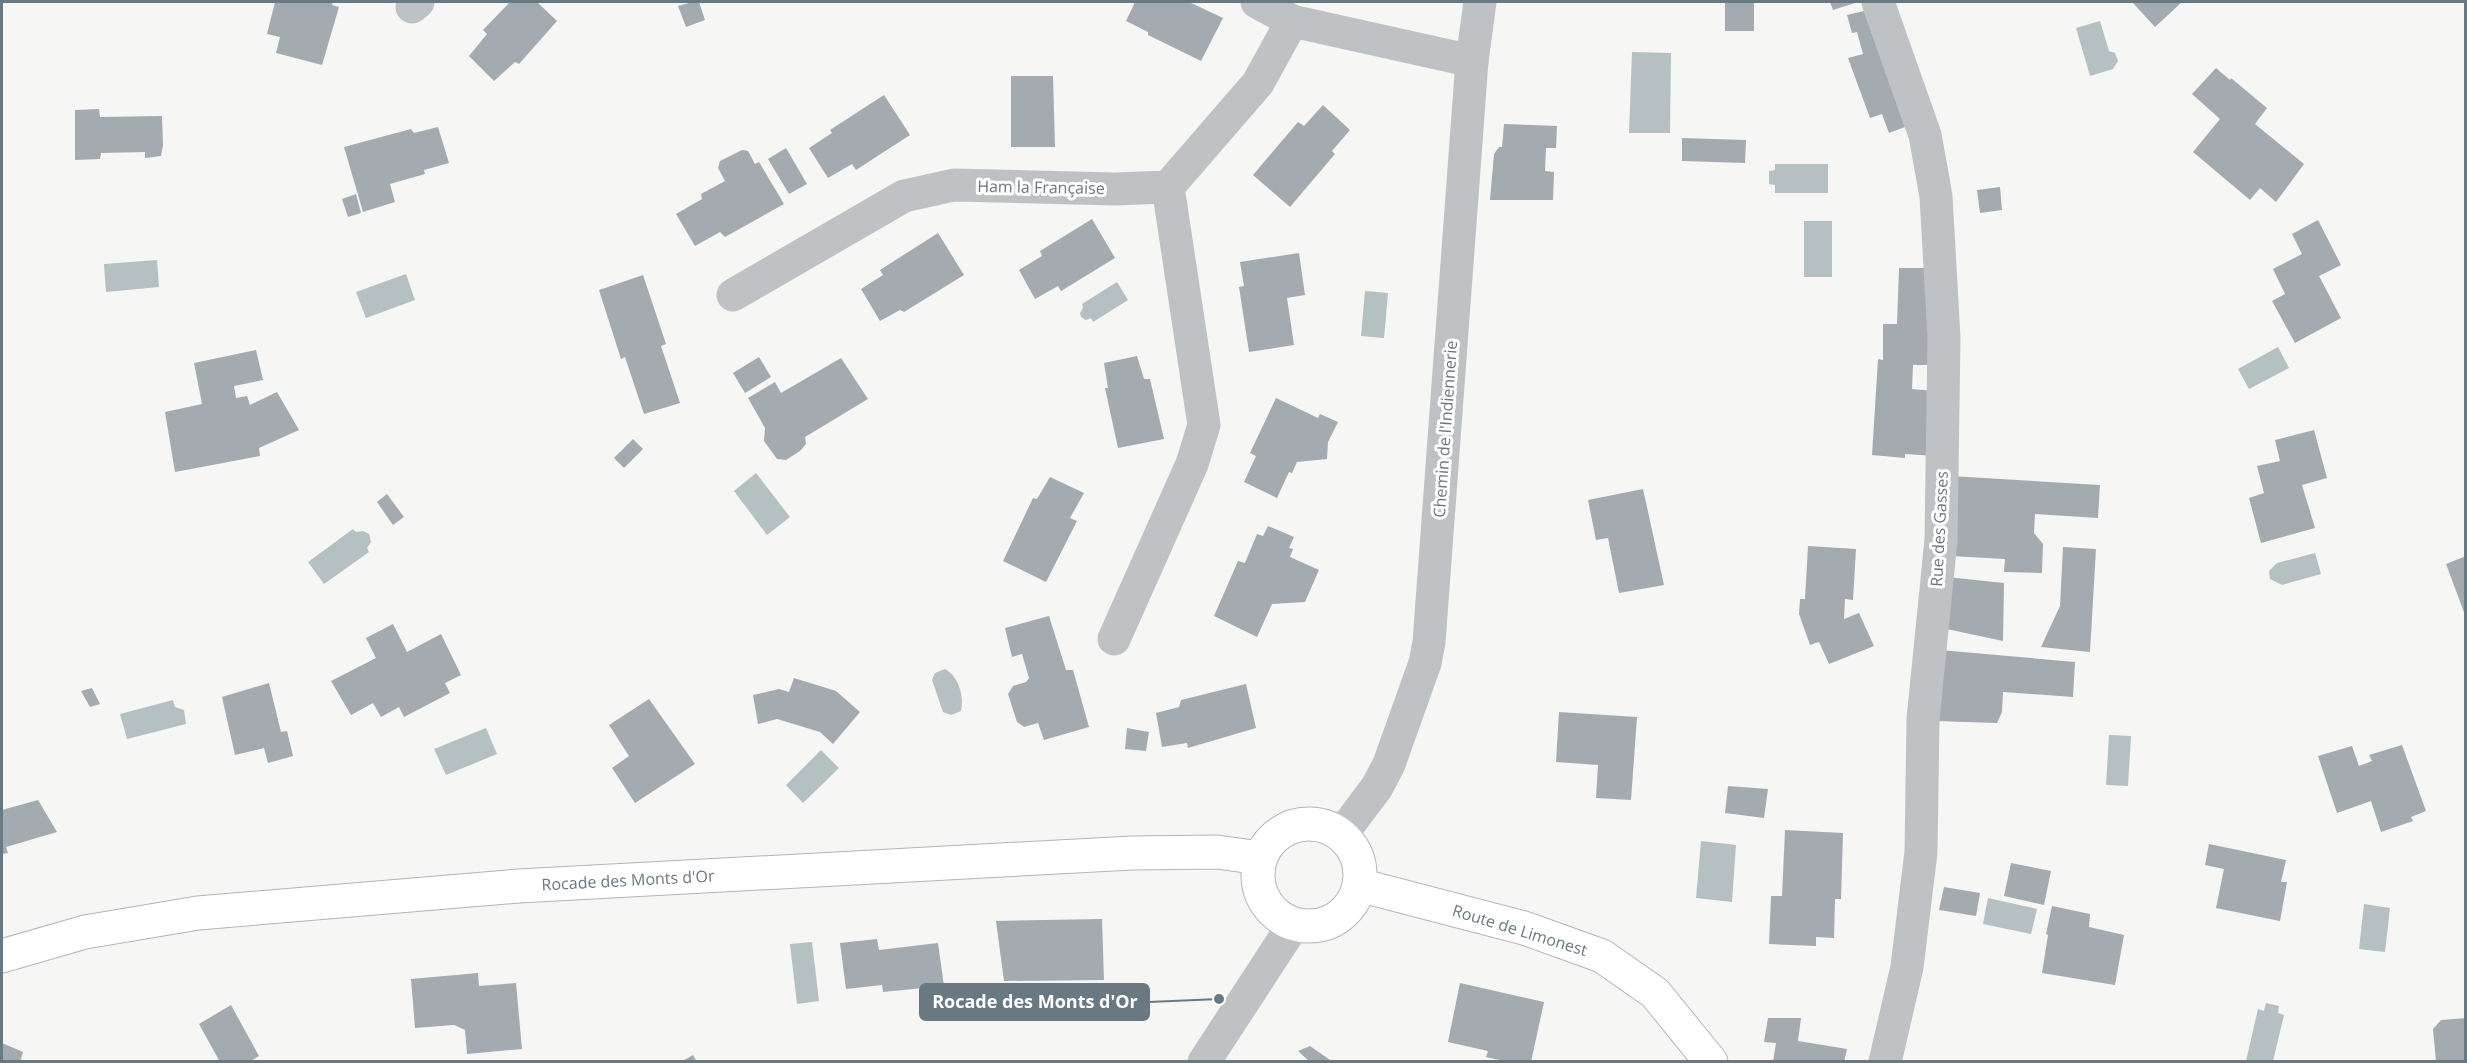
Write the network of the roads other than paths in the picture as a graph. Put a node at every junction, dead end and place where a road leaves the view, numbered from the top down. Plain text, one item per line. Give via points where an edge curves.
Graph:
1 (1257, 2) edge
2 (1480, 2) edge
3 (1878, 2) edge
4 (1292, 21) junction
5 (1472, 61) junction
6 (1168, 187) junction
7 (733, 295) dead end
8 (1114, 639) dead end
9 (1341, 835) junction
10 (1260, 858) junction
11 (1359, 885) junction
12 (1294, 924) junction
13 (2, 956) edge
14 (1204, 1062) edge
15 (1712, 1062) edge
16 (1885, 1062) edge

1 - 4 street
2 - 5 street, Chemin de l'Indiennerie
3 - 16 street, Rue des Gasses via 1925,135 1936,196 1944,338 1941,540 1923,718 1921,852 1907,967
4 - 5 street
4 - 6 street via 1258,83
5 - 9 street, Chemin de l'Indiennerie via 1429,642 1389,764
6 - 7 street, Ham la Française via 954,185 904,196
6 - 8 street via 1204,425 1192,464
9 - 10 street via 1311,824 1294,826 1268,844
9 - 11 street via 1357,858
10 - 12 street via 1257,875 1267,905
10 - 13 street, Rocade des Monts d'Or via 1217,852 1132,853 507,887 198,913 85,932
11 - 12 street via 1354,901 1328,923 1311,927
11 - 15 street, Route de Limonest via 1524,928 1602,956 1654,993
12 - 14 street

